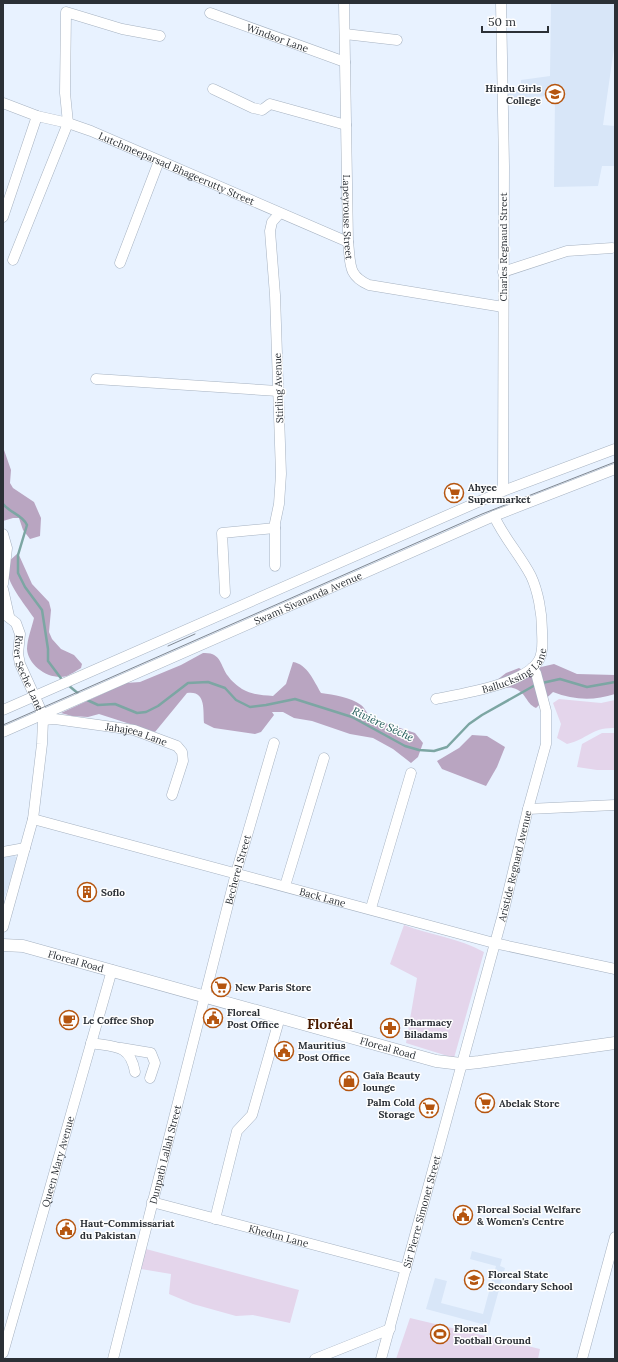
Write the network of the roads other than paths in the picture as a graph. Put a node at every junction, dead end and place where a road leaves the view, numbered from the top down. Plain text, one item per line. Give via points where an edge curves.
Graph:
1 (344, 3) edge
2 (501, 3) edge
3 (210, 13) dead end
4 (345, 34) junction
5 (160, 36) dead end
6 (397, 40) dead end
7 (345, 62) junction
8 (213, 89) dead end
9 (3, 103) edge
10 (37, 116) junction
11 (68, 123) junction
12 (346, 124) junction
13 (159, 161) junction
14 (279, 214) junction
15 (3, 217) edge
16 (348, 242) junction
17 (612, 248) dead end
18 (13, 260) dead end
19 (120, 262) dead end
20 (503, 272) junction
21 (503, 307) junction
22 (96, 379) dead end
23 (278, 391) junction
24 (615, 448) edge
25 (615, 470) edge
26 (503, 491) junction
27 (494, 516) junction
28 (275, 528) junction
29 (3, 534) edge
30 (275, 566) dead end
31 (3, 584) edge
32 (3, 590) edge
33 (225, 593) dead end
34 (6, 614) edge
35 (534, 670) junction
36 (39, 693) junction
37 (436, 699) dead end
38 (3, 710) edge
39 (42, 718) junction
40 (3, 732) edge
41 (274, 743) dead end
42 (324, 758) dead end
43 (411, 773) dead end
44 (172, 795) dead end
45 (615, 805) edge
46 (528, 809) junction
47 (33, 819) junction
48 (25, 848) junction
49 (3, 852) edge
50 (236, 873) junction
51 (285, 886) junction
52 (371, 908) junction
53 (3, 927) edge
54 (494, 942) junction
55 (3, 945) edge
56 (615, 969) edge
57 (112, 970) junction
58 (205, 998) junction
59 (280, 1017) junction
60 (91, 1043) junction
61 (615, 1043) edge
62 (121, 1048) junction
63 (461, 1064) junction
64 (135, 1072) dead end
65 (150, 1078) dead end
66 (152, 1202) junction
67 (215, 1219) junction
68 (615, 1237) edge
69 (406, 1269) junction
70 (390, 1329) junction
71 (3, 1353) edge
72 (113, 1359) edge
73 (315, 1359) edge
74 (381, 1359) edge
75 (582, 1359) edge

1 - 4 street, Lapeyrouse Street
2 - 20 street, Charles Regnaud Street
3 - 7 street, Windsor Lane
4 - 6 street
4 - 7 street, Lapeyrouse Street
5 - 11 street via 122,29 66,12 65,93
7 - 12 street, Lapeyrouse Street
8 - 12 street via 253,108 262,110 270,104
9 - 10 street, Lutchmeeparsad Bhageerutty Street
10 - 11 street, Lutchmeeparsad Bhageerutty Street
10 - 15 street
11 - 13 street, Lutchmeeparsad Bhageerutty Street
11 - 18 street
12 - 16 street, Lapeyrouse Street
13 - 14 street, Lutchmeeparsad Bhageerutty Street
13 - 19 street
14 - 16 street, Lutchmeeparsad Bhageerutty Street
14 - 23 street, Stirling Avenue via 272,222 270,231
16 - 21 street, Lapeyrouse Street via 354,277 369,285
17 - 20 street via 567,250
20 - 21 street, Charles Regnaud Street
21 - 26 street, Charles Regnaud Street
22 - 23 street
23 - 28 street, Stirling Avenue via 281,474
24 - 26 street
25 - 27 street, Swami Sivananda Avenue
26 - 36 street
27 - 35 street, Ballucksing Lane via 531,578 537,596 542,621 542,648
27 - 39 street, Swami Sivananda Avenue
28 - 30 street, Stirling Avenue
28 - 33 street via 222,533
29 - 31 street via 7,548
32 - 34 street, River Seche Lane
34 - 36 street, River Seche Lane via 16,623 20,634 20,664
35 - 37 street, Ballucksing Lane via 485,689
35 - 46 street, Aristide Regnard Avenue via 546,711 546,744
36 - 38 street
36 - 39 street, River Seche Lane
39 - 40 street, Swami Sivananda Avenue
39 - 44 street, Jahajeea Lane via 134,730 176,746 182,752 183,761
39 - 47 street
41 - 50 street, Becherel Street
42 - 51 street
43 - 52 street
45 - 46 street
46 - 54 street, Aristide Regnard Avenue
47 - 48 street
47 - 50 street, Back Lane
48 - 49 street
48 - 53 street
50 - 51 street, Back Lane
50 - 58 street, Becherel Street
51 - 52 street, Back Lane
52 - 54 street, Back Lane
54 - 56 street, Back Lane
54 - 63 street, Aristide Regnard Avenue
55 - 57 main road, Floreal Road via 23,946
57 - 58 main road, Floreal Road
57 - 60 street, Queen Mary Avenue
58 - 59 main road, Floreal Road
58 - 66 street, Dunpath Lallah Street
59 - 63 main road, Floreal Road via 436,1061
59 - 67 street via 252,1115 236,1131
60 - 62 street
60 - 71 street, Queen Mary Avenue
61 - 63 main road, Floreal Road
62 - 64 street via 132,1058
62 - 65 street via 151,1053 155,1063
63 - 69 street, Sir Pierre Simonet Street
66 - 67 street, Khedun Lane
66 - 72 street, Dunpath Lallah Street
67 - 69 street, Khedun Lane
68 - 75 street
69 - 70 street, Sir Pierre Simonet Street
70 - 73 street
70 - 74 street, Sir Pierre Simonet Street

